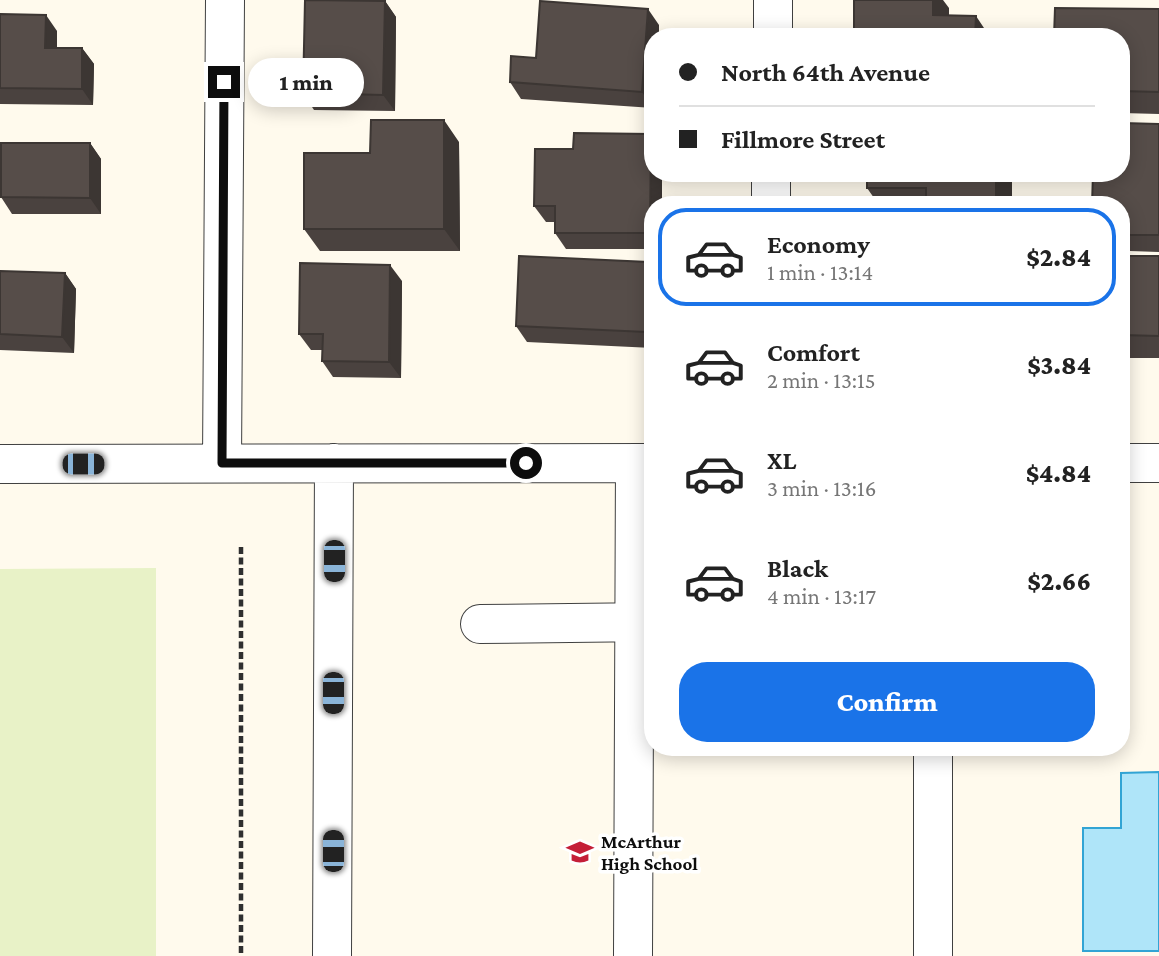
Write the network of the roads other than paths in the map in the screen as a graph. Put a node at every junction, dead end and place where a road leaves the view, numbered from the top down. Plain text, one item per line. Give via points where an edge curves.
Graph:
1 (225, 0) edge
2 (773, 0) edge
3 (773, 28) edge
4 (222, 463) junction
5 (334, 463) junction
6 (644, 463) edge
7 (1130, 463) edge
8 (1159, 463) edge
9 (0, 464) edge
10 (644, 622) edge
11 (480, 624) dead end
12 (933, 756) edge
13 (332, 956) edge
14 (632, 956) edge
15 (933, 956) edge

1 - 4 street
2 - 3 street
4 - 5 street
4 - 9 street
5 - 6 street
5 - 13 street
6 - 10 street
7 - 8 street
10 - 11 street
10 - 14 street
12 - 15 street

